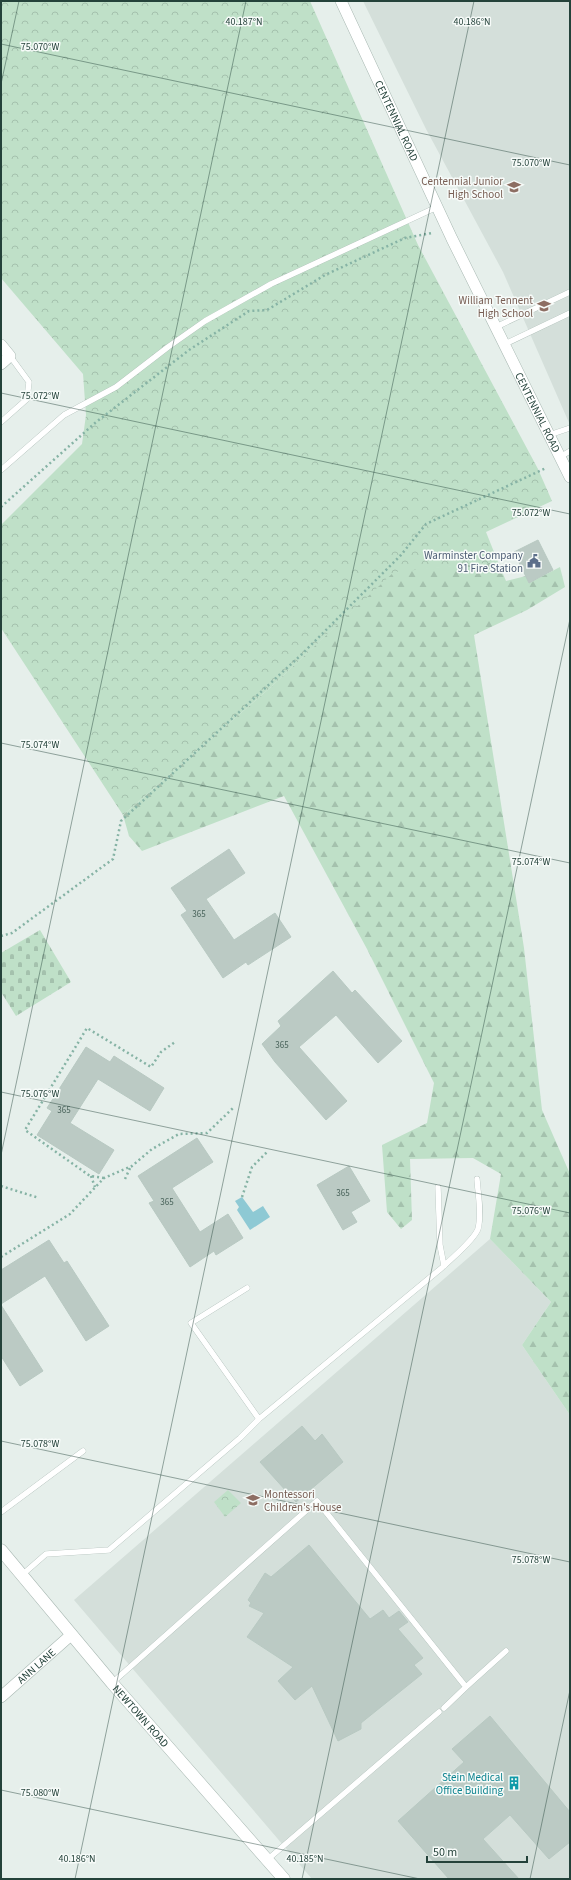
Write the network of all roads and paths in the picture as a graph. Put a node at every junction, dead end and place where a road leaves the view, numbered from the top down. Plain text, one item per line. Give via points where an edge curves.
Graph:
1 (340, 1) edge
2 (437, 207) junction
3 (432, 233) dead end
4 (570, 292) edge
5 (570, 313) edge
6 (496, 327) junction
7 (505, 344) junction
8 (1, 345) edge
9 (10, 356) junction
10 (1, 364) edge
11 (1, 422) edge
12 (570, 428) edge
13 (549, 434) junction
14 (570, 451) edge
15 (560, 456) junction
16 (546, 468) dead end
17 (1, 470) edge
18 (570, 477) edge
19 (1, 507) edge
20 (1, 936) edge
21 (175, 1042) dead end
22 (232, 1108) dead end
23 (268, 1151) dead end
24 (132, 1166) junction
25 (90, 1176) junction
26 (104, 1178) junction
27 (125, 1179) dead end
28 (477, 1179) dead end
29 (1, 1186) edge
30 (95, 1187) junction
31 (438, 1187) dead end
32 (242, 1197) dead end
33 (39, 1198) dead end
34 (1, 1257) edge
35 (444, 1266) junction
36 (246, 1288) dead end
37 (259, 1419) junction
38 (83, 1451) dead end
39 (1, 1512) edge
40 (1, 1550) edge
41 (22, 1575) junction
42 (71, 1635) junction
43 (506, 1651) dead end
44 (112, 1683) junction
45 (466, 1687) junction
46 (1, 1697) edge
47 (267, 1860) junction
48 (284, 1879) edge

1 - 2 street, CENTENNIAL ROAD
2 - 6 street, CENTENNIAL ROAD
2 - 17 lane via 244,298 168,347 116,386 64,415
3 - 19 path via 405,238 332,271 267,310 249,311 189,350 95,423
4 - 6 lane
5 - 7 lane
6 - 7 street, CENTENNIAL ROAD
7 - 13 street, CENTENNIAL ROAD
8 - 9 street
9 - 10 street
9 - 11 lane via 29,382 27,399
12 - 13 lane
13 - 15 street, CENTENNIAL ROAD
14 - 15 lane
15 - 18 street, CENTENNIAL ROAD
16 - 20 path via 426,524 401,556 301,655 121,821 113,859 12,933
21 - 25 path via 161,1052 151,1067 87,1028 25,1130
22 - 24 path via 207,1133 179,1134 152,1149
23 - 32 path via 252,1168
24 - 26 path
24 - 27 path
25 - 26 path
25 - 30 path
26 - 30 path
28 - 35 lane via 478,1229
29 - 33 path
30 - 34 path via 70,1214
31 - 35 lane via 440,1245
35 - 37 lane
36 - 37 lane via 192,1323
37 - 41 lane via 109,1550 46,1554
38 - 39 lane
40 - 41 street, NEWTOWN ROAD
41 - 42 street, NEWTOWN ROAD
42 - 44 street, NEWTOWN ROAD
42 - 46 street, ANN LANE
43 - 45 lane
44 - 45 lane via 317,1502
44 - 47 street, NEWTOWN ROAD
45 - 47 lane
47 - 48 street, NEWTOWN ROAD

